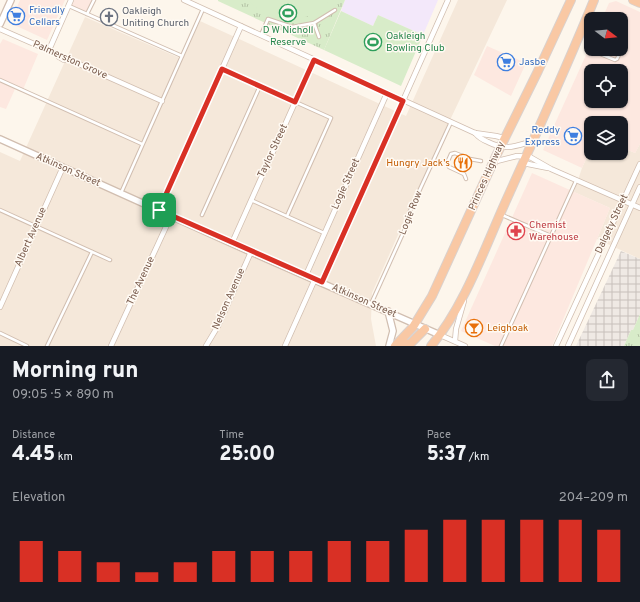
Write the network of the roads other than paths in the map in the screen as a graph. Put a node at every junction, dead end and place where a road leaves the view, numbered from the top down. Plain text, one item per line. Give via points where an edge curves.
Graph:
1 (11, 0) edge
2 (71, 0) edge
3 (94, 0) edge
4 (184, 0) edge
5 (448, 0) edge
6 (570, 0) edge
7 (594, 0) edge
8 (633, 0) edge
9 (640, 3) edge
10 (68, 6) junction
11 (204, 9) junction
12 (335, 10) dead end
13 (87, 14) junction
14 (314, 23) junction
15 (0, 24) edge
16 (241, 26) junction
17 (0, 29) edge
18 (261, 35) junction
19 (319, 37) dead end
20 (49, 50) junction
21 (182, 56) junction
22 (605, 56) edge
23 (618, 56) edge
24 (314, 60) junction
25 (222, 69) junction
26 (0, 80) edge
27 (260, 86) junction
28 (387, 93) junction
29 (162, 101) junction
30 (403, 101) junction
31 (295, 102) junction
32 (450, 122) junction
33 (475, 133) junction
34 (0, 138) edge
35 (504, 138) junction
36 (534, 141) junction
37 (142, 144) junction
38 (500, 147) junction
39 (525, 160) junction
40 (481, 161) dead end
41 (493, 162) junction
42 (640, 164) edge
43 (63, 167) junction
44 (551, 169) junction
45 (466, 179) dead end
46 (576, 180) junction
47 (640, 187) edge
48 (121, 193) junction
49 (251, 200) junction
50 (623, 201) junction
51 (632, 205) junction
52 (640, 208) edge
53 (0, 210) edge
54 (159, 210) junction
55 (500, 214) junction
56 (202, 215) dead end
57 (171, 216) junction
58 (287, 216) junction
59 (36, 227) junction
60 (324, 233) junction
61 (551, 236) junction
62 (232, 243) junction
63 (92, 252) junction
64 (251, 252) junction
65 (110, 260) dead end
66 (594, 262) junction
67 (604, 267) junction
68 (306, 275) junction
69 (314, 279) junction
70 (322, 282) junction
71 (469, 282) junction
72 (371, 304) junction
73 (0, 307) edge
74 (388, 311) junction
75 (567, 322) junction
76 (414, 324) junction
77 (577, 327) junction
78 (425, 328) junction
79 (0, 333) edge
80 (440, 335) junction
81 (454, 341) junction
82 (397, 344) edge
83 (27, 346) edge
84 (47, 346) edge
85 (110, 346) edge
86 (206, 346) edge
87 (285, 346) edge
88 (389, 346) edge
89 (431, 346) edge
90 (465, 346) edge
91 (501, 346) edge
92 (556, 346) edge
93 (568, 346) edge

1 - 15 street
2 - 10 street
3 - 13 lane
4 - 11 street
5 - 30 street, Logie Street
6 - 35 highway, Princes Highway
7 - 36 highway
8 - 9 highway
10 - 13 lane
10 - 20 street
11 - 16 street
11 - 21 lane
12 - 14 lane
13 - 21 lane
14 - 18 lane via 292,27 268,19
14 - 19 lane
16 - 18 street
16 - 25 street
17 - 20 street, Palmerston Grove
18 - 24 street
20 - 29 street, Palmerston Grove via 59,58 70,60
21 - 29 lane
22 - 23 lane via 615,60
24 - 28 street
24 - 31 street, Taylor Street
25 - 27 lane
25 - 54 street
26 - 37 lane
27 - 31 lane
27 - 56 lane
28 - 30 street
28 - 60 street, Logie Street
29 - 37 lane
30 - 32 street
30 - 70 street, Logie Street
31 - 49 street, Taylor Street
31 - 58 lane via 331,118
32 - 33 street
32 - 72 lane, Logie Row
33 - 35 street
33 - 38 street via 478,137
34 - 43 street, Atkinson Street
35 - 38 highway, Princes Highway
36 - 38 street via 510,148
36 - 39 highway
37 - 48 lane
38 - 41 highway, Princes Highway
39 - 41 street via 514,156
39 - 44 street
39 - 44 street via 533,158
39 - 55 highway
40 - 45 lane via 451,154 447,163 449,167 464,174
41 - 76 highway, Princes Highway via 432,296
42 - 50 street, Dalgety Street
43 - 48 street, Atkinson Street
43 - 59 street, Albert Avenue
44 - 46 street
46 - 50 street
46 - 61 lane
47 - 51 street, Dalgety Street
48 - 54 street, Atkinson Street
49 - 58 lane
49 - 62 street, Taylor Street
50 - 51 street
50 - 66 street, Dalgety Street
51 - 52 street
51 - 67 street, Dalgety Street
53 - 59 lane
54 - 57 street, Atkinson Street
55 - 61 lane
55 - 71 highway
57 - 62 street, Atkinson Street
57 - 85 street, The Avenue
58 - 60 lane
59 - 63 lane
59 - 73 street, Albert Avenue
60 - 68 street, Logie Street
61 - 91 lane
62 - 64 street, Atkinson Street
63 - 65 lane
63 - 84 lane
64 - 68 street, Atkinson Street
64 - 86 street, Nelson Avenue via 218,326
66 - 67 street, Dalgety Street
66 - 75 street, Dalgety Street
67 - 77 street, Dalgety Street
68 - 69 street, Atkinson Street
69 - 70 street, Atkinson Street
69 - 87 street
70 - 72 street, Atkinson Street
71 - 80 highway
71 - 81 street
72 - 74 street, Atkinson Street
74 - 76 street, Atkinson Street
74 - 88 street via 393,331
75 - 77 street
75 - 92 street, Dalgety Street
76 - 78 street, Atkinson Street
76 - 82 highway, Princes Highway
77 - 93 street, Dalgety Street
78 - 80 street, Atkinson Street
78 - 82 highway via 410,344
79 - 83 lane
80 - 81 street, Atkinson Street
80 - 89 highway
81 - 90 street, Atkinson Street

